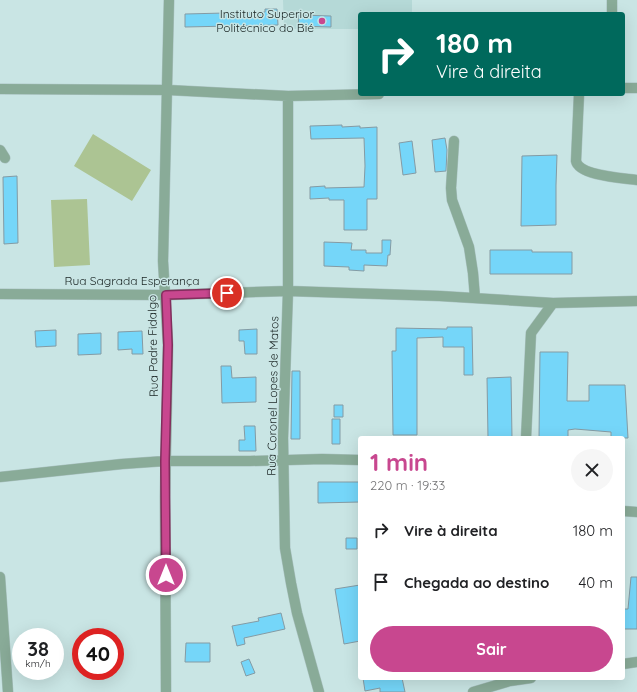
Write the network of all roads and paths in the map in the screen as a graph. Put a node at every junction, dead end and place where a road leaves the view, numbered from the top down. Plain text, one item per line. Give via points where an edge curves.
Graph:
1 (169, 0) edge
2 (612, 0) edge
3 (612, 12) edge
4 (625, 88) edge
5 (637, 88) edge
6 (0, 89) edge
7 (168, 90) junction
8 (358, 94) edge
9 (288, 96) junction
10 (579, 96) edge
11 (454, 141) dead end
12 (637, 180) edge
13 (288, 291) junction
14 (0, 294) edge
15 (166, 295) junction
16 (475, 298) junction
17 (637, 301) edge
18 (553, 303) junction
19 (526, 436) edge
20 (358, 460) edge
21 (165, 461) junction
22 (284, 461) junction
23 (0, 477) edge
24 (625, 511) edge
25 (637, 512) edge
26 (0, 577) edge
27 (637, 662) edge
28 (625, 664) edge
29 (517, 680) edge
30 (167, 690) edge
31 (8, 692) edge
32 (319, 692) edge
33 (473, 692) edge

1 - 7 street, Rua Padre Fidalgo
2 - 3 street
4 - 5 street
6 - 7 street
7 - 9 street
7 - 15 street, Rua Padre Fidalgo via 163,261
8 - 9 street
9 - 13 street, Rua Coronel Lopes de Matos
10 - 12 street via 576,161 579,167 589,172
11 - 16 street via 452,200 469,247
13 - 15 street, Rua Sagrada Esperança
13 - 16 street, Rua Sagrada Esperança
13 - 22 street, Rua Coronel Lopes de Matos
14 - 15 street, Rua Sagrada Esperança
15 - 21 street, Rua Padre Fidalgo via 168,345
16 - 18 street, Rua Sagrada Esperança
17 - 18 street, Rua Sagrada Esperança
18 - 19 street via 531,333
20 - 22 street
21 - 22 street
21 - 23 street
21 - 30 street, Rua Padre Fidalgo
22 - 32 street, Rua Coronel Lopes de Matos via 286,555 297,612
24 - 25 street
26 - 31 street
27 - 28 street
29 - 33 street

